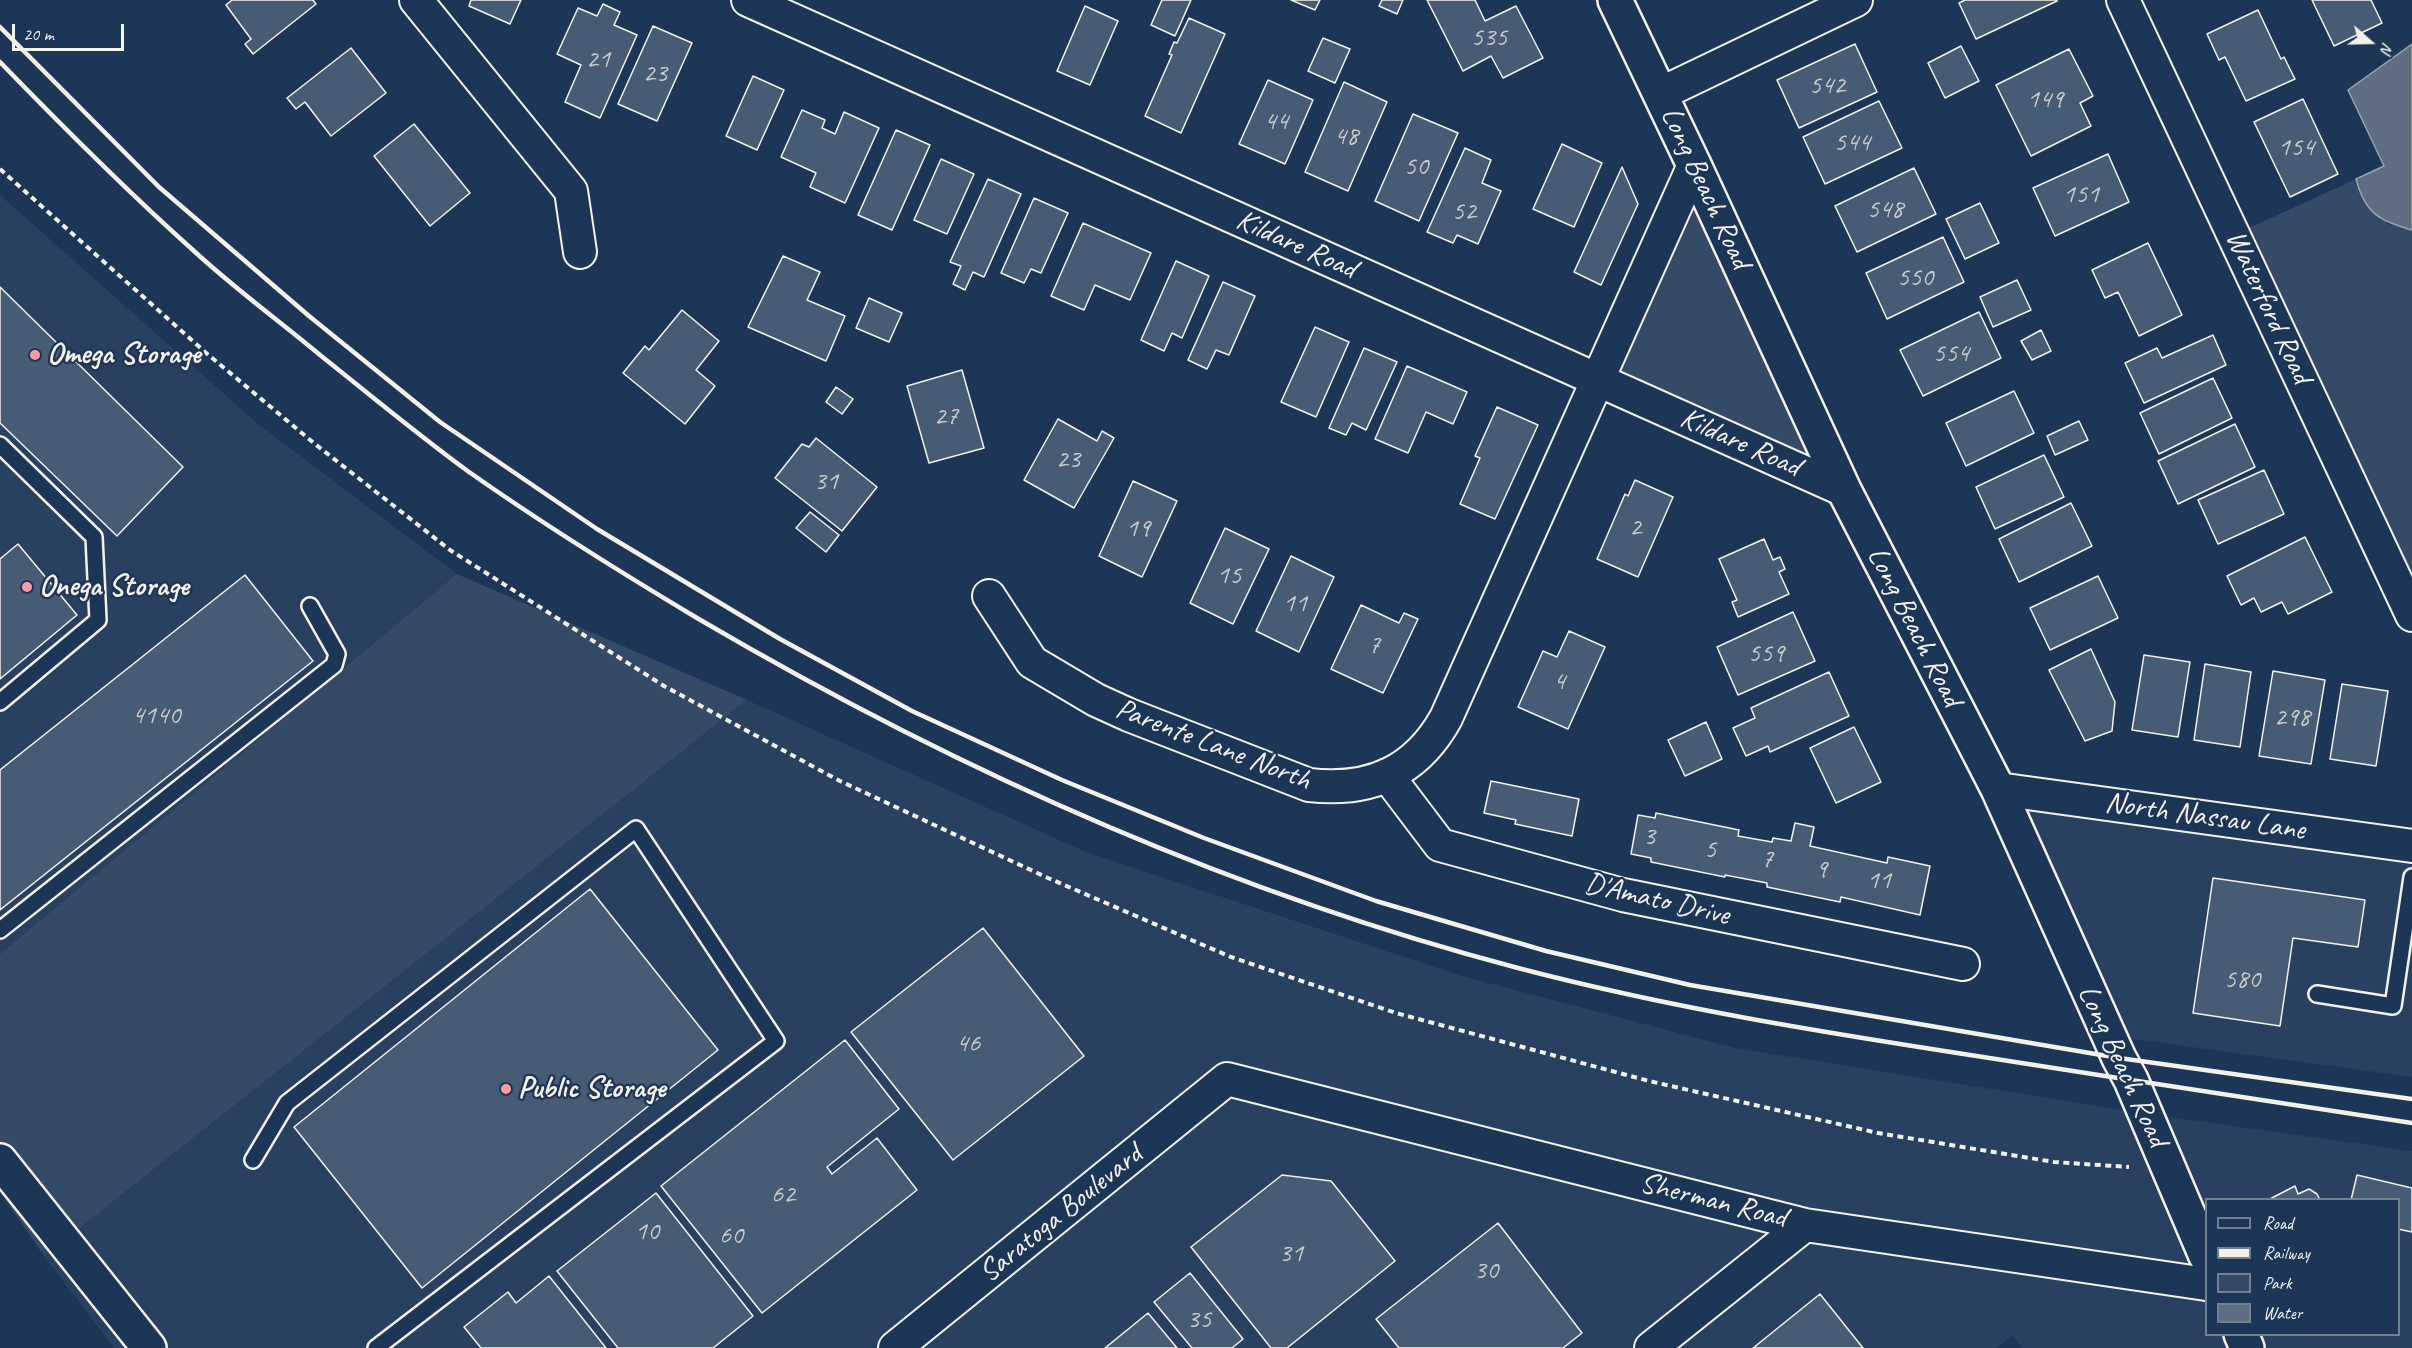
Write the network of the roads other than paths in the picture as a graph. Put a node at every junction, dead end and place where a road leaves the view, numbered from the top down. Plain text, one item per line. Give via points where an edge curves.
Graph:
1 (416, 0) edge
2 (748, 0) edge
3 (1615, 0) edge
4 (1856, 0) edge
5 (2123, 0) edge
6 (1660, 94) junction
7 (1694, 165) junction
8 (580, 252) dead end
9 (1596, 379) junction
10 (0, 446) edge
11 (1844, 490) junction
12 (989, 596) dead end
13 (310, 606) dead end
14 (2412, 615) edge
15 (0, 702) edge
16 (1387, 775) junction
17 (1998, 789) junction
18 (2412, 846) edge
19 (2412, 877) edge
20 (0, 930) edge
21 (1963, 964) dead end
22 (2317, 994) dead end
23 (1227, 1079) joint
24 (253, 1160) dead end
25 (0, 1161) edge
26 (1805, 1225) junction
27 (2205, 1254) edge
28 (2205, 1284) edge
29 (149, 1348) edge
30 (376, 1348) edge
31 (895, 1348) edge
32 (1651, 1348) edge

1 - 8 street via 571,191
2 - 9 street, Kildare Road
3 - 6 main road, Long Beach Road
4 - 6 street
5 - 14 street, Waterford Road
6 - 7 main road, Long Beach Road
7 - 9 street, Parente Lane North
7 - 11 main road, Long Beach Road
9 - 11 street, Kildare Road
9 - 16 street, Parente Lane North via 1446,718 1429,744
10 - 15 lane via 94,537 98,620
11 - 17 main road, Long Beach Road
12 - 16 street, Parente Lane North via 1032,662 1129,715 1309,785 1356,786
13 - 20 lane via 337,654 334,665
16 - 21 street, D'Amato Drive via 1440,845 1623,895
17 - 18 street, North Nassau Lane
17 - 27 main road, Long Beach Road via 2131,1080
19 - 22 lane via 2393,1006
23 - 26 street, Sherman Road
23 - 31 street, Saratoga Boulevard
24 - 30 lane via 287,1103 636,828 776,1041
25 - 29 main road
26 - 28 street, Sherman Road
26 - 32 street

